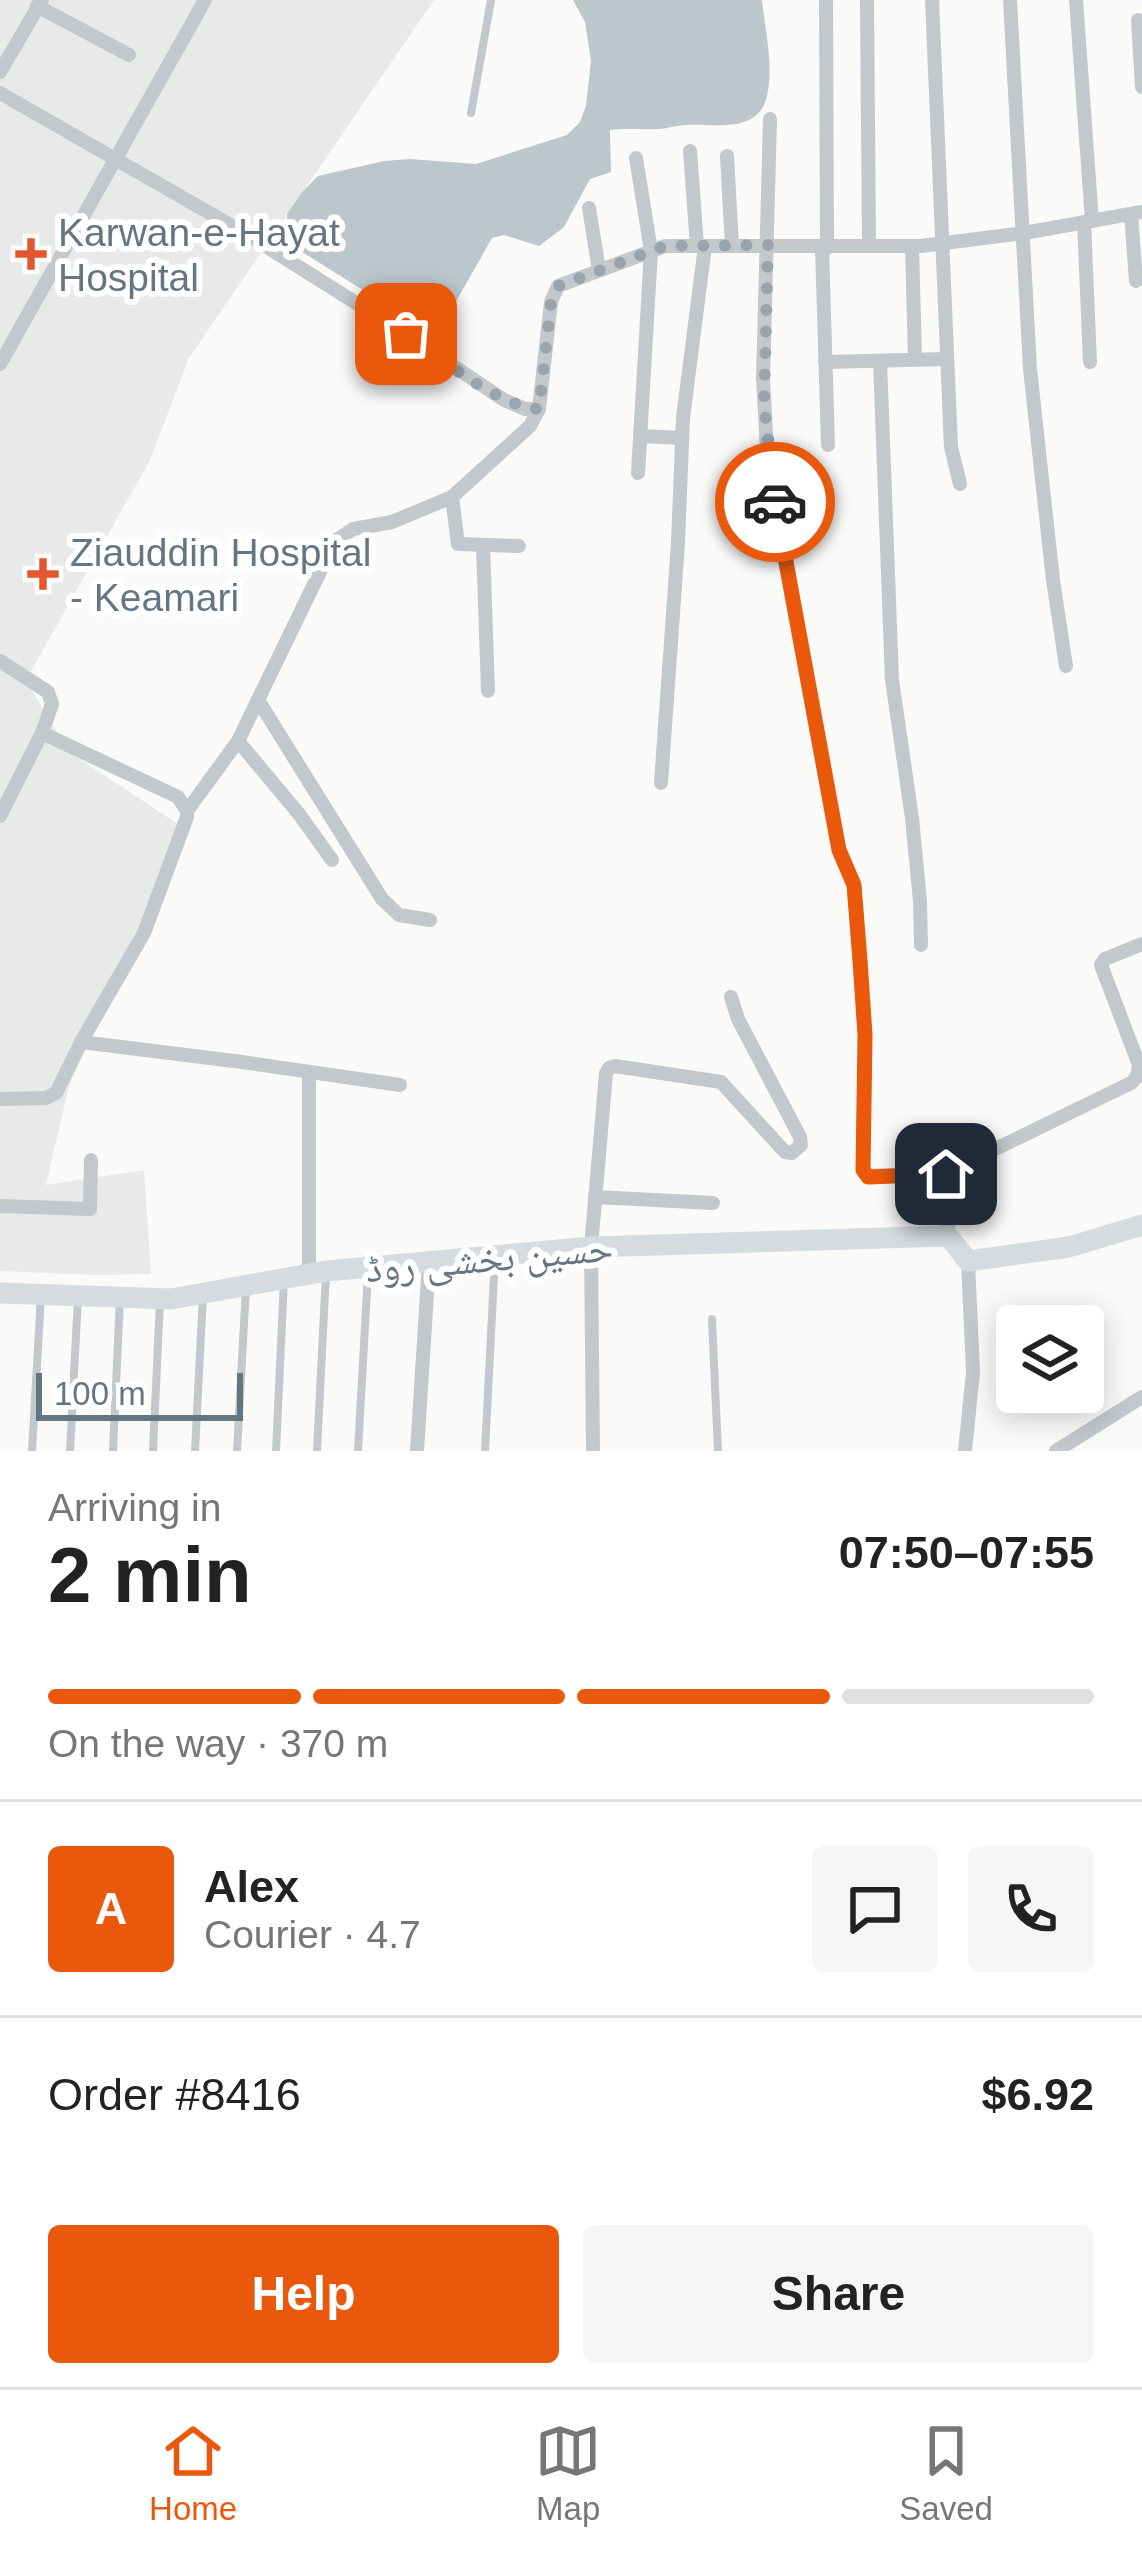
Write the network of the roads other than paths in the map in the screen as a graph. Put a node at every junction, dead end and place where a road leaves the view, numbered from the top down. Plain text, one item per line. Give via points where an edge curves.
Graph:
1 (206, 0) edge
2 (490, 0) edge
3 (826, 0) edge
4 (867, 0) edge
5 (932, 0) edge
6 (1010, 0) edge
7 (1076, 0) edge
8 (40, 3) edge
9 (1138, 20) dead end
10 (129, 55) dead end
11 (0, 72) edge
12 (1142, 87) edge
13 (0, 93) edge
14 (471, 113) dead end
15 (770, 119) dead end
16 (690, 151) dead end
17 (727, 156) dead end
18 (636, 158) dead end
19 (116, 159) junction
20 (589, 208) dead end
21 (1137, 213) edge
22 (1088, 222) junction
23 (1024, 233) junction
24 (944, 243) junction
25 (768, 245) junction
26 (701, 246) junction
27 (732, 246) junction
28 (869, 246) junction
29 (912, 246) junction
30 (825, 248) junction
31 (651, 251) junction
32 (599, 270) junction
33 (1136, 281) dead end
34 (915, 359) junction
35 (947, 359) junction
36 (880, 361) junction
37 (825, 362) junction
38 (1090, 362) dead end
39 (0, 364) edge
40 (539, 409) junction
41 (640, 436) junction
42 (682, 438) junction
43 (828, 445) dead end
44 (638, 473) dead end
45 (960, 484) dead end
46 (452, 496) junction
47 (483, 545) junction
48 (519, 546) dead end
49 (0, 661) edge
50 (1066, 666) dead end
51 (488, 691) dead end
52 (258, 700) junction
53 (42, 733) junction
54 (238, 741) junction
55 (661, 783) dead end
56 (187, 811) junction
57 (0, 816) edge
58 (332, 860) dead end
59 (430, 920) dead end
60 (1142, 944) edge
61 (922, 945) dead end
62 (730, 997) dead end
63 (81, 1042) junction
64 (309, 1072) junction
65 (400, 1085) dead end
66 (0, 1100) edge
67 (91, 1160) dead end
68 (946, 1174) junction
69 (595, 1197) junction
70 (713, 1203) dead end
71 (0, 1206) edge
72 (1142, 1225) edge
73 (948, 1236) junction
74 (591, 1247) junction
75 (495, 1256) junction
76 (968, 1261) junction
77 (428, 1262) junction
78 (368, 1267) junction
79 (318, 1273) junction
80 (284, 1279) junction
81 (246, 1285) junction
82 (0, 1292) edge
83 (41, 1294) junction
84 (202, 1294) junction
85 (78, 1295) junction
86 (121, 1297) junction
87 (160, 1298) junction
88 (712, 1319) dead end
89 (1142, 1397) edge
90 (32, 1451) edge
91 (70, 1451) edge
92 (112, 1451) edge
93 (153, 1451) edge
94 (195, 1451) edge
95 (237, 1451) edge
96 (276, 1451) edge
97 (317, 1451) edge
98 (358, 1451) edge
99 (417, 1451) edge
100 (485, 1451) edge
101 (593, 1451) edge
102 (718, 1451) edge
103 (965, 1451) edge
104 (1055, 1451) edge

1 - 19 street
2 - 14 lane
3 - 30 street
4 - 28 street
5 - 24 street
6 - 23 street
7 - 22 street
8 - 10 street
8 - 11 street
9 - 12 street
13 - 19 street
15 - 25 street
16 - 26 street
17 - 27 street
18 - 31 street
19 - 39 street
19 - 40 street via 503,400
20 - 32 street
21 - 22 street
21 - 33 street
22 - 23 street
22 - 38 street
23 - 24 street
23 - 50 street via 1030,369
24 - 29 street
24 - 35 street
25 - 27 street
25 - 30 street
25 - 68 street via 767,450 839,850 854,885 865,1035 863,1170 868,1177
26 - 27 street
26 - 31 street
26 - 42 street
28 - 29 street
28 - 30 street
29 - 34 street
30 - 37 street
31 - 32 street
31 - 41 street
32 - 40 street via 554,291
34 - 35 street
34 - 36 street
35 - 45 street
36 - 37 street
36 - 61 street via 892,680
37 - 43 street
40 - 46 street
41 - 42 street
41 - 44 street
42 - 55 street
46 - 47 street via 458,544
46 - 52 street via 334,541
47 - 48 street
47 - 51 street
49 - 53 street via 51,697
52 - 54 street
52 - 59 street via 382,899 399,915
53 - 56 street via 178,797
53 - 57 street
54 - 56 street
54 - 58 street
56 - 63 street via 144,933
60 - 68 street via 1100,965 1137,1077
62 - 69 street via 801,1145 784,1152 721,1082 615,1066 606,1073
63 - 64 street
63 - 66 street via 56,1093
64 - 65 street
64 - 79 street
67 - 71 street via 90,1209
68 - 73 street
69 - 70 street
69 - 74 street
72 - 76 street via 1069,1247
73 - 74 street, حسین بخشی روڈ
73 - 76 street
74 - 75 street, حسین بخشی روڈ
74 - 101 street
75 - 77 street, حسین بخشی روڈ
75 - 100 lane
76 - 103 street via 973,1372
77 - 78 street, حسین بخشی روڈ
77 - 99 street
78 - 79 street, حسین بخشی روڈ
78 - 98 lane
79 - 80 street, حسین بخشی روڈ
79 - 97 lane
80 - 81 street, حسین بخشی روڈ
80 - 96 lane
81 - 84 street, حسین بخشی روڈ
81 - 95 lane
82 - 83 street, حسین بخشی روڈ
83 - 85 street, حسین بخشی روڈ
83 - 90 lane
84 - 87 street, حسین بخشی روڈ
84 - 94 lane
85 - 86 street, حسین بخشی روڈ
85 - 91 lane
86 - 87 street, حسین بخشی روڈ
86 - 92 lane
87 - 93 lane
88 - 102 lane
89 - 104 street

